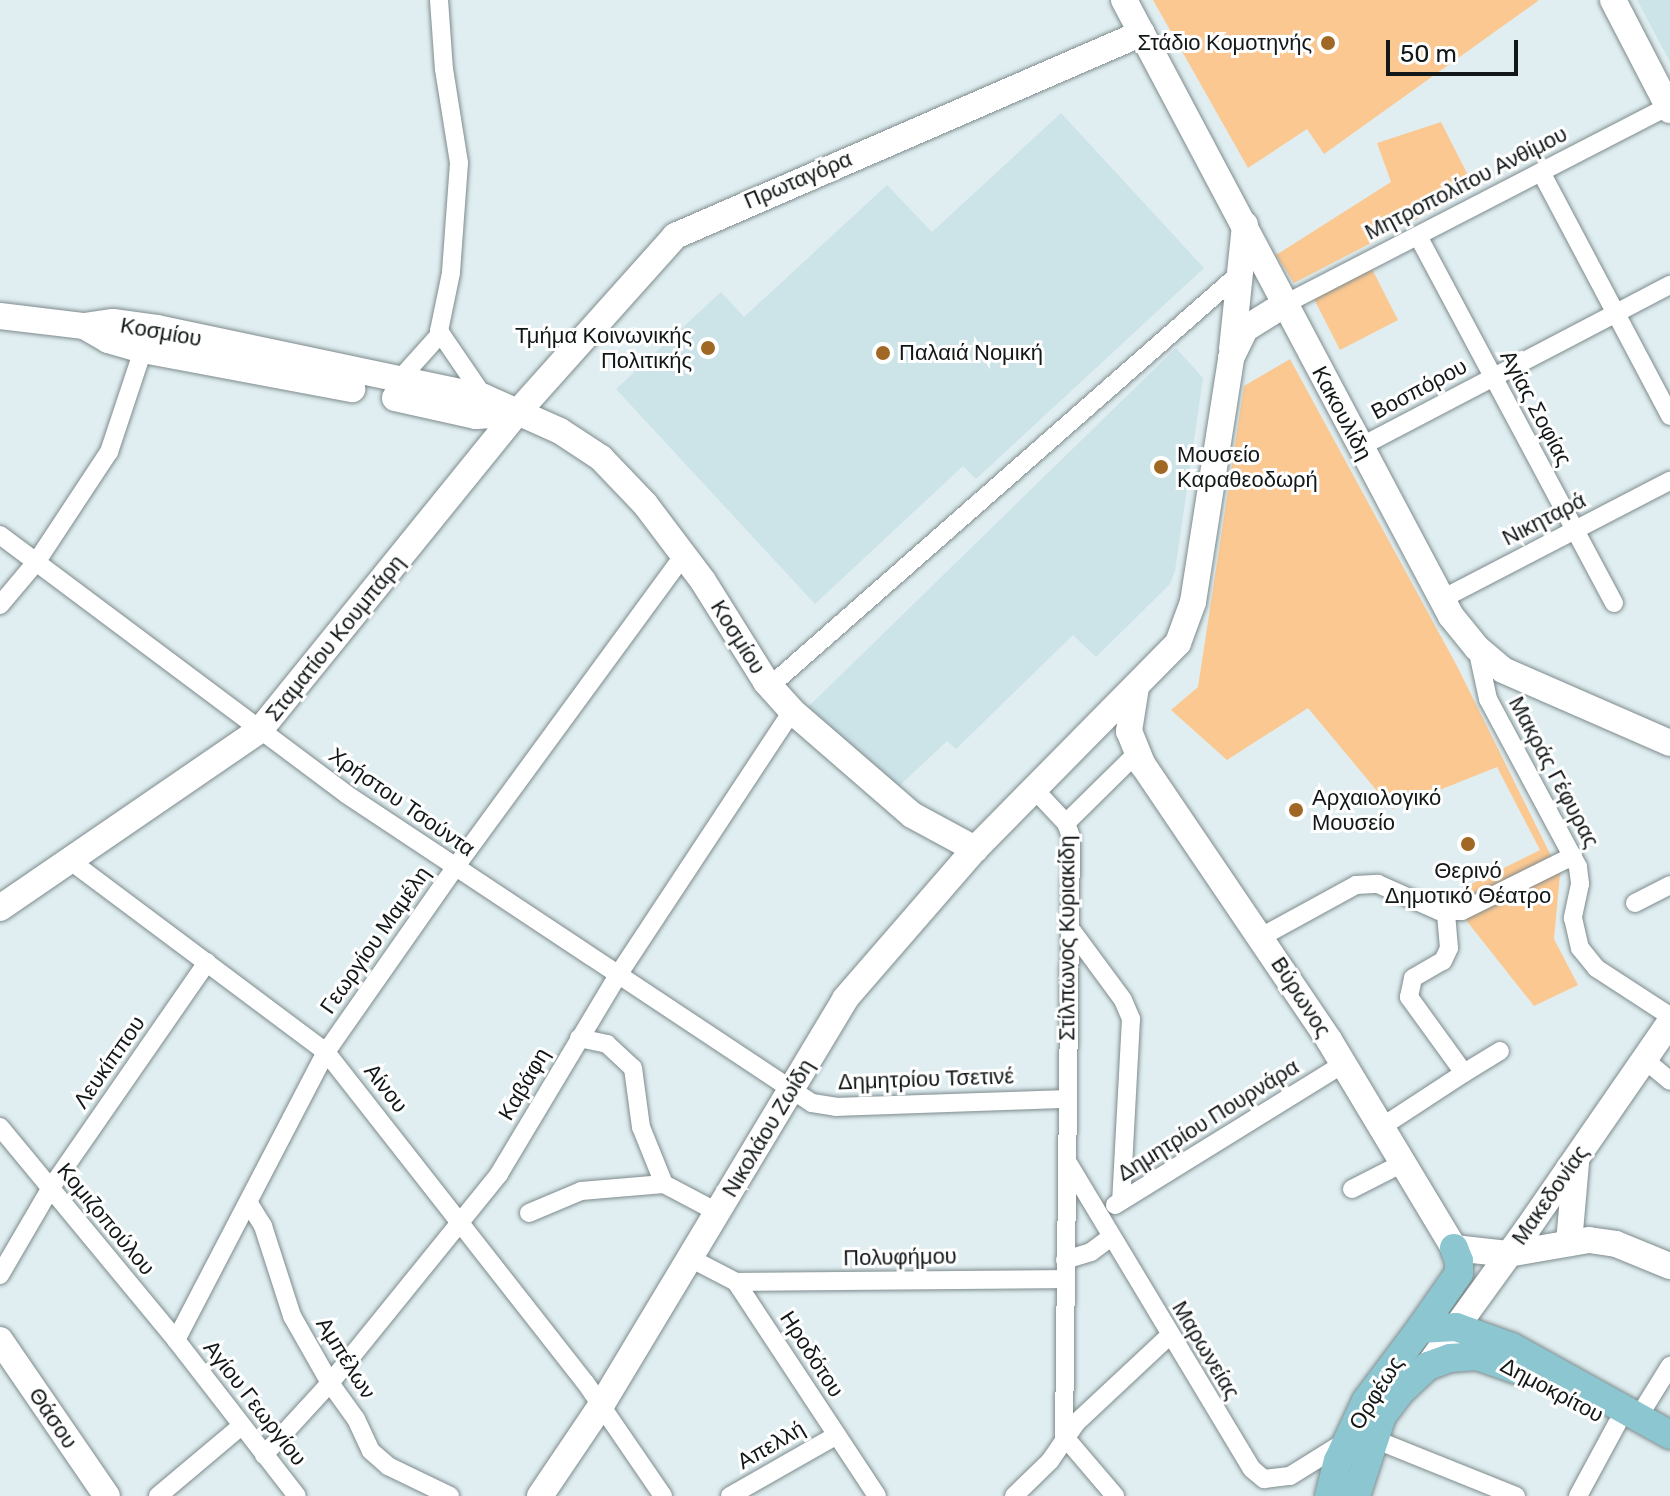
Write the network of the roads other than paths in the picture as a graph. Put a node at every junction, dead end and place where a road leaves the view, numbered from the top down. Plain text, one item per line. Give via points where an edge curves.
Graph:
1 (439, 0) edge
2 (1124, 0) edge
3 (1613, 0) edge
4 (1142, 33) junction
5 (1669, 107) edge
6 (1541, 172) junction
7 (1245, 225) junction
8 (1418, 236) junction
9 (1239, 274) junction
10 (1670, 285) edge
11 (1285, 304) junction
12 (1615, 314) junction
13 (0, 316) edge
14 (84, 326) junction
15 (441, 333) junction
16 (143, 350) junction
17 (1231, 358) junction
18 (1493, 377) junction
19 (398, 381) junction
20 (484, 397) junction
21 (517, 413) junction
22 (1670, 416) edge
23 (1360, 447) junction
24 (1670, 481) edge
25 (1574, 530) junction
26 (0, 535) edge
27 (684, 555) junction
28 (37, 561) junction
29 (1440, 600) junction
30 (1614, 603) dead end
31 (0, 605) edge
32 (1477, 648) junction
33 (770, 686) junction
34 (1136, 687) junction
35 (792, 711) junction
36 (260, 730) junction
37 (1670, 743) edge
38 (1137, 753) junction
39 (1034, 789) junction
40 (1066, 823) junction
41 (975, 849) junction
42 (1573, 856) junction
43 (72, 862) junction
44 (454, 869) junction
45 (1670, 885) edge
46 (1635, 903) dead end
47 (0, 908) edge
48 (1446, 912) junction
49 (1070, 928) junction
50 (1261, 937) junction
51 (207, 962) junction
52 (618, 975) junction
53 (1670, 1019) edge
54 (579, 1038) junction
55 (1500, 1051) dead end
56 (326, 1052) junction
57 (1644, 1059) junction
58 (1342, 1065) junction
59 (1464, 1073) junction
60 (1669, 1078) edge
61 (791, 1089) junction
62 (1067, 1099) junction
63 (0, 1127) edge
64 (1380, 1128) junction
65 (1576, 1159) junction
66 (1066, 1160) junction
67 (1401, 1164) junction
68 (664, 1184) junction
69 (50, 1189) junction
70 (1352, 1189) dead end
71 (1121, 1201) junction
72 (250, 1205) junction
73 (717, 1212) junction
74 (529, 1213) dead end
75 (1099, 1215) junction
76 (461, 1221) junction
77 (1111, 1237) junction
78 (1569, 1243) junction
79 (1454, 1248) junction
80 (1508, 1254) junction
81 (690, 1258) junction
82 (1670, 1266) edge
83 (1065, 1269) junction
84 (0, 1275) edge
85 (736, 1282) junction
86 (1456, 1327) junction
87 (1420, 1329) junction
88 (1170, 1335) junction
89 (0, 1340) edge
90 (176, 1340) junction
91 (1428, 1366) junction
92 (1670, 1366) edge
93 (330, 1383) junction
94 (602, 1404) junction
95 (1628, 1420) junction
96 (240, 1427) junction
97 (837, 1435) junction
98 (1670, 1435) edge
99 (1064, 1436) junction
100 (1360, 1440) junction
101 (264, 1455) junction
102 (1670, 1455) edge
103 (1265, 1488) edge
104 (178, 1489) edge
105 (107, 1496) edge
106 (158, 1496) edge
107 (297, 1496) edge
108 (450, 1496) edge
109 (540, 1496) edge
110 (663, 1496) edge
111 (730, 1496) edge
112 (877, 1496) edge
113 (1014, 1496) edge
114 (1115, 1496) edge
115 (1329, 1496) edge
116 (1356, 1496) edge
117 (1516, 1496) edge
118 (1578, 1496) edge

1 - 15 street via 459,163
2 - 4 main road, Κακουλίδη
3 - 5 main road
4 - 7 main road, Κακουλίδη
4 - 21 main road, Πρωταγόρα via 685,229
5 - 6 street, Μητροπολίτου Ανθίμου
6 - 8 street, Μητροπολίτου Ανθίμου
6 - 12 street
7 - 9 main road
7 - 11 main road, Κακουλίδη
8 - 11 street, Μητροπολίτου Ανθίμου
8 - 18 street, Αγίας Σοφίας
9 - 17 main road
9 - 33 street
10 - 12 street, Βοσπόρου
11 - 17 main road via 1245,329
11 - 23 main road, Κακουλίδη
12 - 18 street, Βοσπόρου
12 - 22 street
13 - 14 main road, Κοσμίου
14 - 16 main road, Κοσμίου
14 - 19 main road, Κοσμίου via 113,322 157,328
15 - 19 street
15 - 20 street
16 - 21 main road, Κοσμίου via 476,416
16 - 28 street via 109,452
17 - 34 main road via 1189,619 1178,643
18 - 23 street, Βοσπόρου
18 - 25 street, Αγίας Σοφίας
19 - 20 main road, Κοσμίου
20 - 21 main road, Κοσμίου
21 - 27 main road, Κοσμίου via 560,431 601,458
21 - 36 main road, Σταματίου Κουμπάρη
23 - 29 main road, Κακουλίδη
24 - 25 street, Νικηταρά
25 - 29 street, Νικηταρά
25 - 30 street, Αγίας Σοφίας
26 - 28 street, Χρήστου Τσούντα
27 - 33 main road, Κοσμίου
27 - 44 street, Γεωργίου Μαμέλη
28 - 31 street
28 - 36 street, Χρήστου Τσούντα
29 - 32 main road, Κακουλίδη
32 - 37 main road, Κακουλίδη via 1519,678
32 - 42 street, Μακράς Γέφυρας via 1491,705
33 - 35 main road, Κοσμίου
34 - 38 main road, Βύρωνος via 1128,723
34 - 39 main road
35 - 41 main road, Κοσμίου via 912,815
35 - 52 street, Καβάφη
36 - 43 main road, Σταματίου Κουμπάρη
36 - 44 street, Χρήστου Τσούντα
38 - 40 street
38 - 50 main road, Βύρωνος
39 - 40 street, Στίλπωνος Κυριακίδη
39 - 41 main road, Νικολάου Ζωίδη
40 - 49 street, Στίλπωνος Κυριακίδη via 1071,837
41 - 61 main road, Νικολάου Ζωίδη via 845,999
42 - 48 street via 1468,908
42 - 53 street, Μακράς Γέφυρας via 1580,878 1573,918 1580,948 1596,968
43 - 47 main road, Σταματίου Κουμπάρη
43 - 51 street, Αίνου
44 - 52 street, Χρήστου Τσούντα
44 - 56 street, Γεωργίου Μαμέλη
45 - 46 street
48 - 50 street via 1378,884 1363,883
48 - 59 street via 1449,948 1443,961 1413,978 1409,997
49 - 62 street, Στίλπωνος Κυριακίδη
49 - 71 street via 1131,1019
50 - 58 main road, Βύρωνος
51 - 56 street, Αίνου
51 - 69 street, Λευκίππου
52 - 54 street, Καβάφη
52 - 61 street, Χρήστου Τσούντα
53 - 57 main road, Μακεδονίας
54 - 68 street via 607,1044 633,1068 641,1127
54 - 76 street, Καβάφη via 499,1174
55 - 59 street
56 - 72 street, Γεωργίου Μαμέλη
56 - 76 street, Αίνου
57 - 60 street
57 - 65 main road, Μακεδονίας
58 - 64 main road, Βύρωνος
58 - 71 street, Δημητρίου Πουρνάρα
59 - 64 street
61 - 62 street, Δημητρίου Τσετινέ via 812,1103 836,1107
61 - 73 main road, Νικολάου Ζωίδη
62 - 66 street, Στίλπωνος Κυριακίδη
63 - 69 street, Κομιζοπούλου
64 - 67 main road, Βύρωνος
65 - 78 main road
65 - 80 main road, Μακεδονίας
66 - 75 street, Μαρωνείας
66 - 83 street, Στίλπωνος Κυριακίδη
67 - 70 street
67 - 79 main road, Βύρωνος
68 - 73 street
68 - 74 street via 581,1191
69 - 84 street, Λευκίππου
69 - 90 street, Κομιζοπούλου
71 - 75 street, Δημητρίου Πουρνάρα
72 - 90 street, Γεωργίου Μαμέλη
72 - 93 street, Αμπέλων via 263,1226 290,1311
73 - 81 main road, Νικολάου Ζωίδη
75 - 77 street, Μαρωνείας
76 - 93 street, Καβάφη
76 - 94 street, Αίνου
77 - 83 street, Πολυφήμου
77 - 88 street, Μαρωνείας
78 - 80 main road
78 - 82 main road via 1616,1244
79 - 80 main road
79 - 87 main road, Ορφέως via 1459,1273
80 - 86 main road, Μακεδονίας
81 - 85 street, Ηροδότου
81 - 94 main road, Νικολάου Ζωίδη
83 - 85 street, Πολυφήμου
83 - 99 street, Στίλπωνος Κυριακίδη
85 - 97 street, Ηροδότου
86 - 87 main road
86 - 91 main road, Μακεδονίας
86 - 95 main road, Δημοκρίτου via 1535,1358
87 - 100 main road, Ορφέως via 1376,1383
88 - 99 street
88 - 103 street, Μαρωνείας
89 - 105 main road, Θάσου
90 - 96 street, Αγίου Γεωργίου
91 - 95 main road, Δημοκρίτου via 1459,1356 1499,1361
91 - 100 main road, Ορφέως
92 - 95 street
93 - 101 street, Καβάφη
93 - 108 street, Αμπέλων via 378,1460
94 - 109 main road, Νικολάου Ζωίδη
94 - 110 street, Αίνου
95 - 98 main road, Δημοκρίτου
95 - 102 main road, Δημοκρίτου
95 - 118 street
96 - 101 street, Αγίου Γεωργίου
96 - 104 street
97 - 111 street, Απελλή
97 - 112 street, Ηροδότου
99 - 113 street via 1050,1461
99 - 114 street
100 - 103 street, Μαρωνείας
100 - 115 main road, Ορφέως
100 - 116 main road, Ορφέως
100 - 117 street
101 - 107 street, Αγίου Γεωργίου
104 - 106 street

